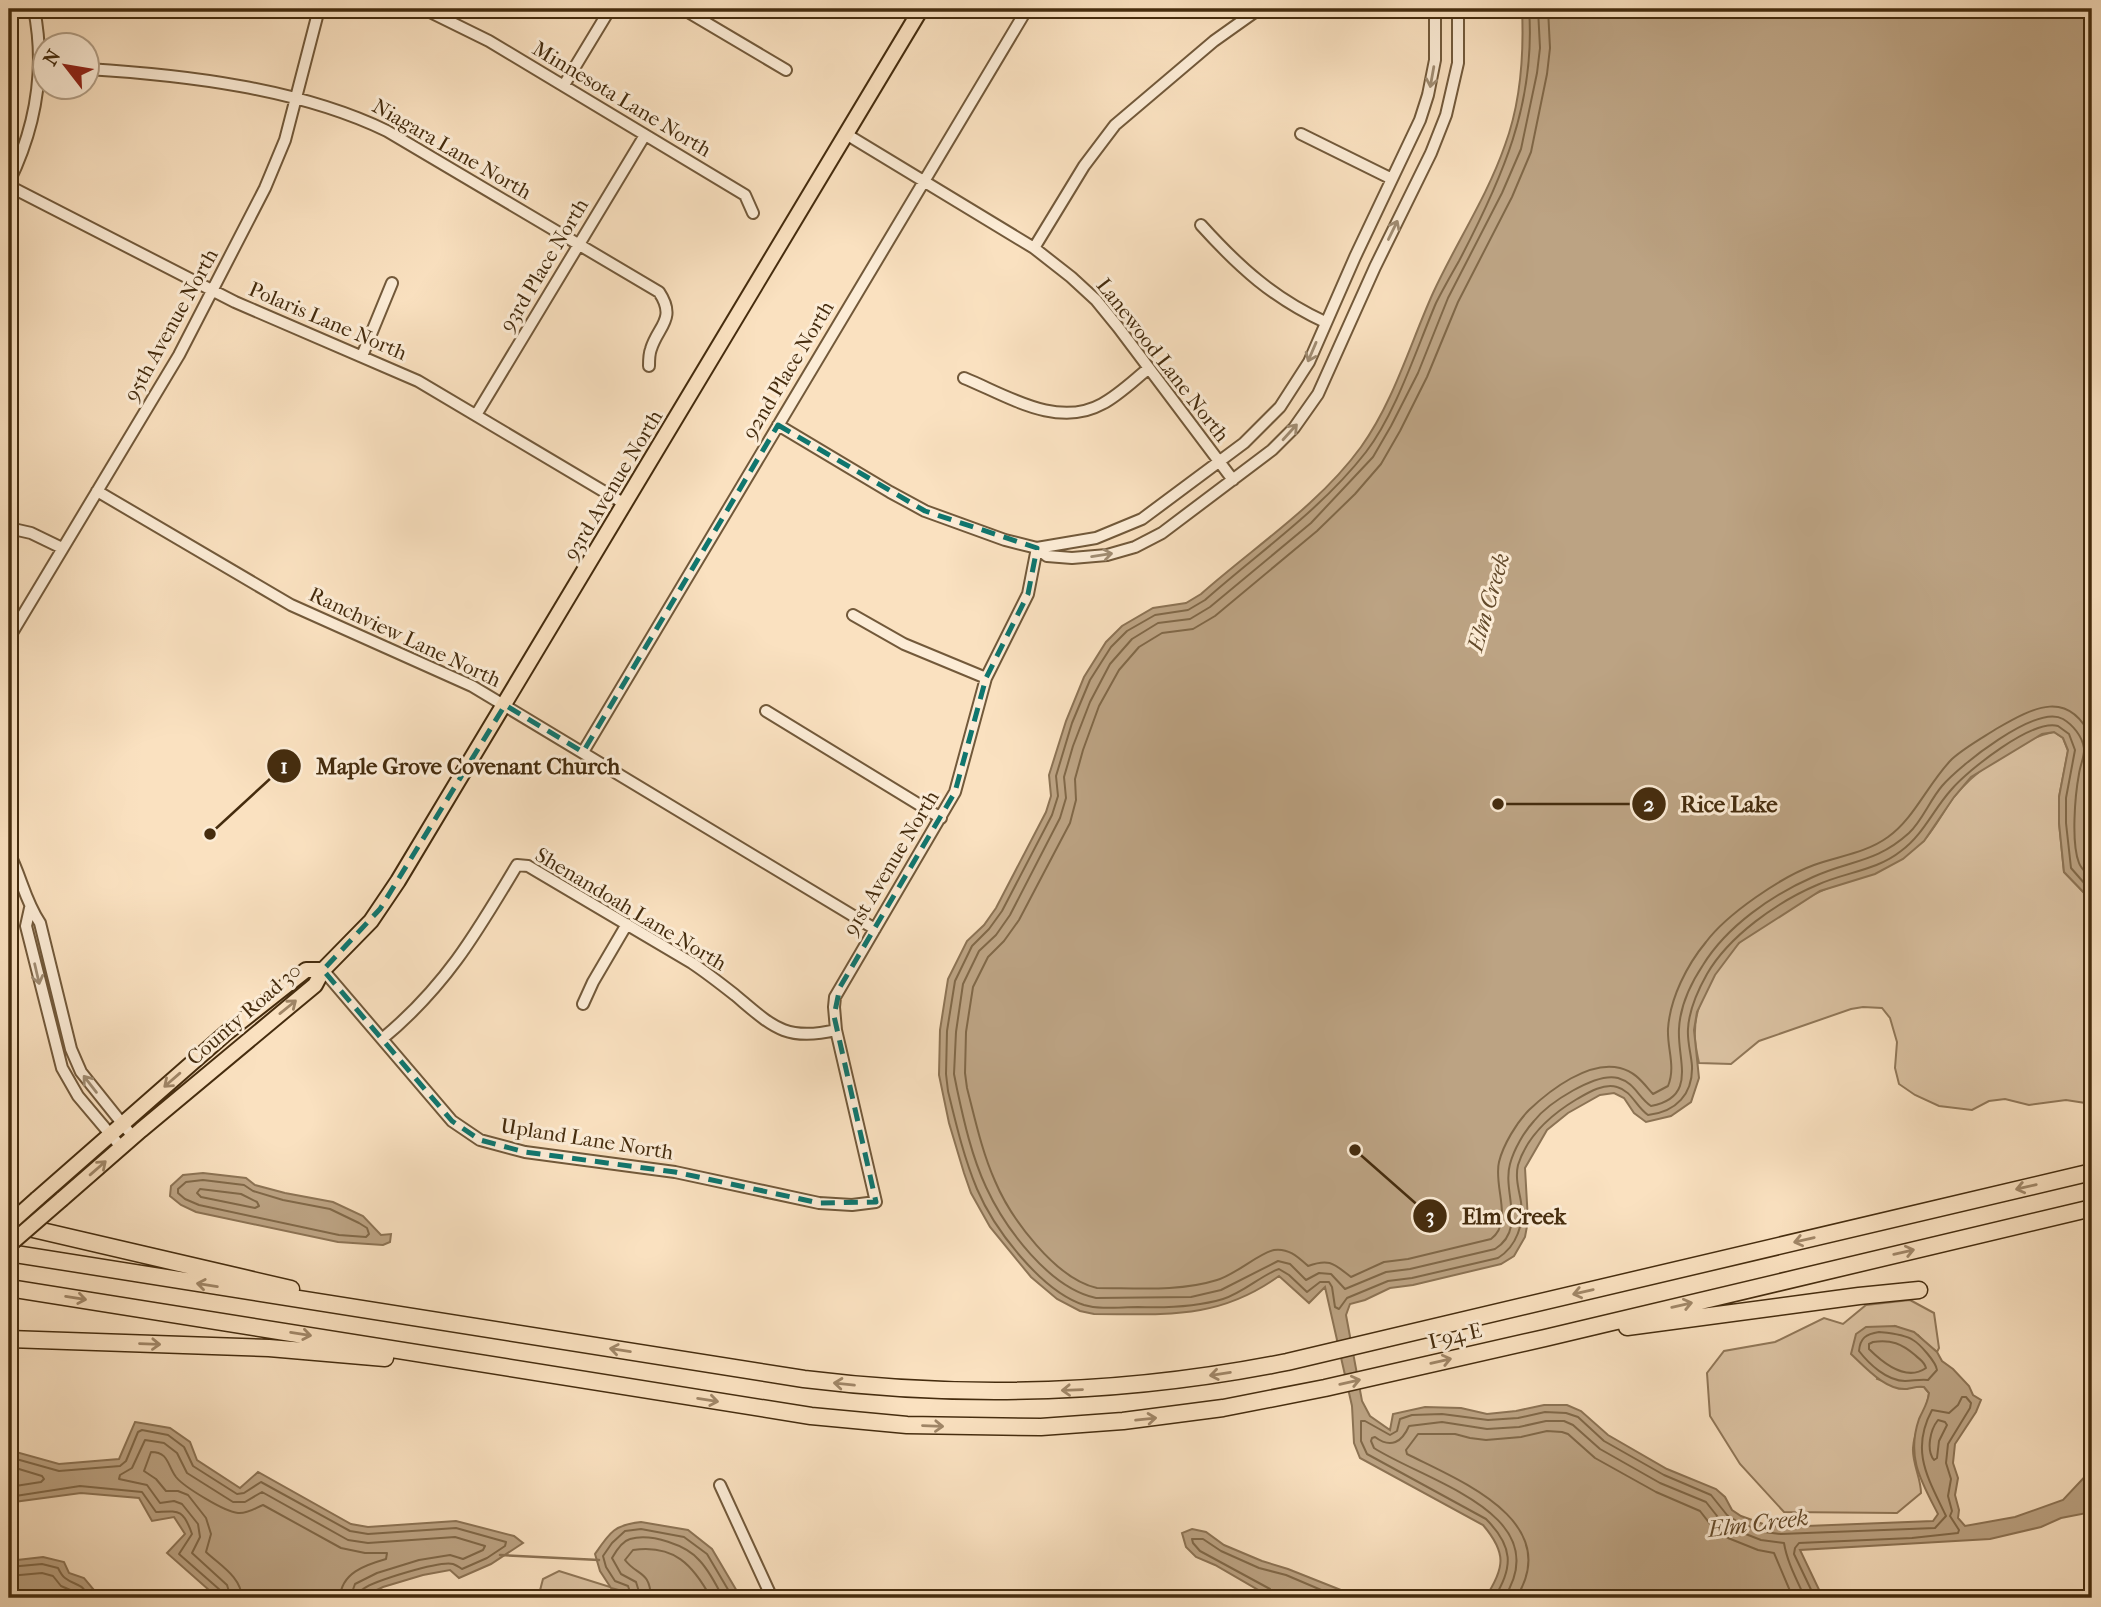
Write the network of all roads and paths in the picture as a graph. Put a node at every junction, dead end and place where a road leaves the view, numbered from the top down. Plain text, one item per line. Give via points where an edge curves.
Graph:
1 (34, 9) edge
2 (319, 9) edge
3 (424, 9) edge
4 (610, 9) edge
5 (683, 9) edge
6 (921, 9) edge
7 (1027, 9) edge
8 (1259, 9) edge
9 (1435, 9) edge
10 (1458, 9) edge
11 (37, 32) edge
12 (786, 70) dead end
13 (102, 71) edge
14 (564, 85) junction
15 (296, 99) junction
16 (36, 102) edge
17 (846, 134) junction
18 (1301, 134) dead end
19 (645, 135) junction
20 (1392, 179) junction
21 (924, 181) junction
22 (9, 184) edge
23 (753, 213) dead end
24 (1201, 225) dead end
25 (578, 244) junction
26 (1034, 248) junction
27 (1355, 257) junction
28 (1375, 267) junction
29 (393, 283) dead end
30 (212, 290) junction
31 (1325, 322) junction
32 (362, 356) junction
33 (649, 366) dead end
34 (1149, 368) junction
35 (964, 378) dead end
36 (476, 415) junction
37 (778, 425) junction
38 (1219, 461) junction
39 (1233, 480) junction
40 (97, 491) junction
41 (625, 504) junction
42 (9, 528) edge
43 (62, 548) junction
44 (1037, 548) junction
45 (853, 615) dead end
46 (9, 638) edge
47 (986, 678) junction
48 (505, 705) junction
49 (766, 711) dead end
50 (583, 752) junction
51 (941, 818) junction
52 (9, 853) edge
53 (30, 908) junction
54 (627, 924) junction
55 (875, 929) junction
56 (323, 970) junction
57 (583, 1004) dead end
58 (836, 1030) junction
59 (382, 1039) junction
60 (122, 1123) junction
61 (111, 1134) junction
62 (133, 1137) junction
63 (121, 1147) junction
64 (2092, 1172) edge
65 (876, 1202) joint
66 (2092, 1208) edge
67 (9, 1223) edge
68 (9, 1245) edge
69 (9, 1253) edge
70 (9, 1288) edge
71 (1919, 1290) dead end
72 (371, 1311) junction
73 (1545, 1338) junction
74 (9, 1339) edge
75 (495, 1366) junction
76 (720, 1485) dead end
77 (772, 1598) edge

1 - 11 street
2 - 15 street, 95th Avenue North
3 - 14 street, Minnesota Lane North
4 - 14 street
5 - 12 street
6 - 17 main road, 93rd Avenue North
7 - 21 street, 92nd Place North
8 - 26 street via 1115,125
9 -> 20 street via 1435,60 1428,95
28 -> 10 street via 1446,115 1458,63
13 - 15 street, Niagara Lane North via 222,84
14 - 19 street, Minnesota Lane North
15 - 25 street, Niagara Lane North via 387,131
15 - 30 street, 95th Avenue North via 276,166
16 - 22 street
17 - 21 street, Lanewood Lane North
17 - 41 main road, 93rd Avenue North
18 - 20 street
19 - 23 street, Minnesota Lane North via 745,195
19 - 25 street, 93rd Place North
20 - 27 street
21 - 26 street, Lanewood Lane North
21 - 37 street, 92nd Place North
22 - 30 street, Polaris Lane North
24 - 31 street via 1272,293
25 - 33 street, Niagara Lane North via 652,287 664,300 666,318 651,349
25 - 36 street, 93rd Place North
26 - 34 street, Lanewood Lane North via 1096,300
27 - 28 street
27 - 31 street
39 -> 28 street via 1283,440 1318,394
29 - 32 street
30 - 32 street, Polaris Lane North
30 - 40 street, 95th Avenue North via 179,355
31 -> 38 street via 1303,373 1280,407
32 - 36 street, Polaris Lane North via 418,381
34 - 35 street via 1100,405 1067,414 1035,407
34 - 38 street, Lanewood Lane North
36 - 41 street, Polaris Lane North
37 - 44 street via 925,511
37 - 50 street, 92nd Place North
38 - 39 street, Lanewood Lane North
38 - 44 street via 1142,519 1119,530
44 -> 39 street via 1047,556 1072,558 1135,547 1177,523
40 - 43 street, 95th Avenue North
40 - 48 street, Ranchview Lane North via 291,605 460,679
41 - 48 main road, 93rd Avenue North
42 - 43 street
43 - 46 street, 95th Avenue North
44 - 47 street, 91st Avenue North via 1028,594
45 - 47 street via 904,644
47 - 51 street, 91st Avenue North via 962,775
48 - 50 street, Ranchview Lane North
48 - 56 main road, 93rd Avenue North via 380,909
49 - 51 street
50 - 55 street, Ranchview Lane North
51 - 55 street, 91st Avenue North
52 - 53 street
60 -> 53 street via 80,1072 40,923
53 -> 61 street via 26,926 59,1060 78,1096
54 - 57 street
54 - 58 street, Shenandoah Lane North via 692,963 781,1030 811,1035
54 - 59 street, Shenandoah Lane North via 528,866 517,865 461,957
55 - 58 street, 91st Avenue North via 835,997
56 - 59 street, Upland Lane North
56 -> 60 main road, County Road 30 via 306,970
62 -> 56 main road, County Road 30 via 315,985
58 - 65 street, 91st Avenue North
59 - 65 street, Upland Lane North via 452,1121 496,1146 675,1172 819,1203
60 - 61 main road, County Road 30
60 - 62 street
61 - 63 street
61 - 67 main road, County Road 30, bridge
62 - 63 main road, County Road 30
68 -> 63 main road, County Road 30, bridge
64 -> 72 highway via 1287,1362 1195,1378 1083,1389 915,1390 790,1377
73 -> 66 highway
67 - 72 highway
72 -> 69 highway
70 -> 75 highway
71 - 73 highway
75 -> 73 highway, I-94 E via 853,1421 1041,1427 1223,1408
74 -> 75 highway via 328,1351
76 - 77 street

